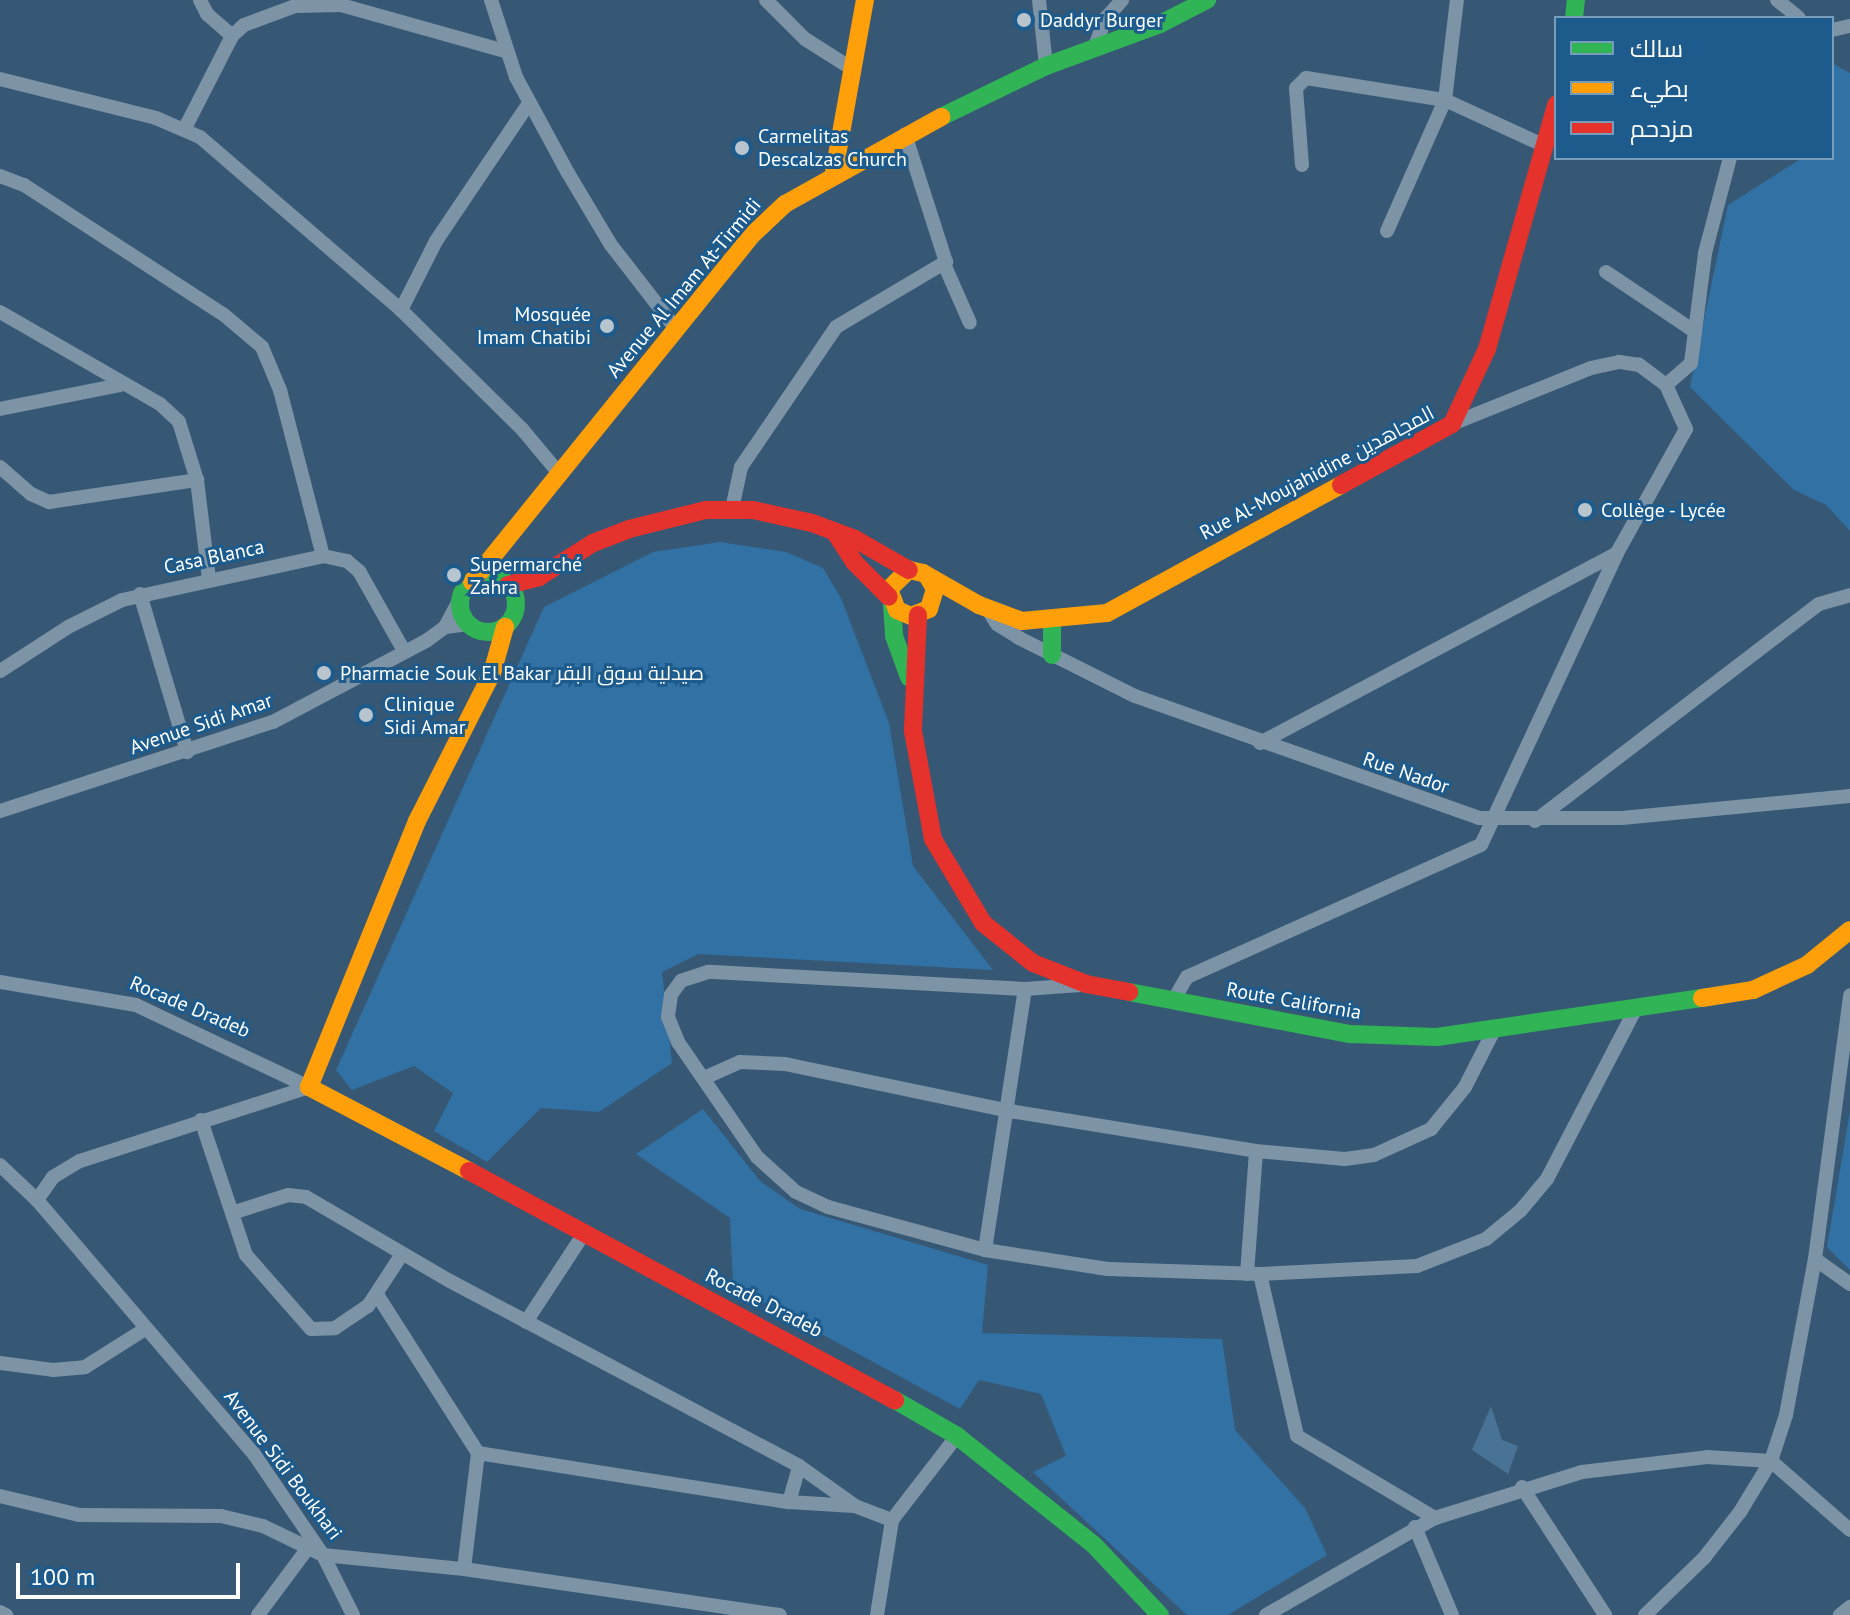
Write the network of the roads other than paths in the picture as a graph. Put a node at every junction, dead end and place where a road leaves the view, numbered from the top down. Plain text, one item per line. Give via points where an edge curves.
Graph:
1 (200, 0) edge
2 (491, 0) edge
3 (766, 0) edge
4 (865, 0) edge
5 (1039, 0) edge
6 (1122, 0) edge
7 (1457, 0) edge
8 (1777, 0) edge
9 (1203, 1) edge
10 (1797, 16) edge
11 (232, 36) junction
12 (1095, 46) junction
13 (508, 52) junction
14 (1046, 66) junction
15 (854, 70) junction
16 (0, 79) edge
17 (1445, 100) junction
18 (529, 103) junction
19 (1554, 112) edge
20 (185, 128) junction
21 (905, 134) junction
22 (1545, 146) junction
23 (1729, 160) edge
24 (1302, 165) dead end
25 (834, 172) junction
26 (0, 176) edge
27 (1387, 231) dead end
28 (944, 264) junction
29 (1606, 272) dead end
30 (401, 310) junction
31 (0, 312) edge
32 (970, 323) dead end
33 (677, 330) junction
34 (1694, 331) junction
35 (120, 385) junction
36 (1666, 385) junction
37 (0, 409) edge
38 (1452, 424) junction
39 (0, 467) edge
40 (558, 472) junction
41 (197, 480) junction
42 (732, 509) junction
43 (836, 534) junction
44 (503, 544) junction
45 (1617, 553) junction
46 (323, 556) junction
47 (909, 570) junction
48 (539, 577) junction
49 (928, 577) junction
50 (209, 579) junction
51 (505, 582) junction
52 (467, 588) junction
53 (140, 594) junction
54 (1850, 595) edge
55 (891, 601) junction
56 (983, 606) junction
57 (516, 607) junction
58 (924, 612) junction
59 (1052, 622) junction
60 (445, 627) junction
61 (505, 627) junction
62 (476, 628) junction
63 (404, 651) junction
64 (1052, 655) junction
65 (498, 656) junction
66 (0, 671) edge
67 (912, 684) junction
68 (1260, 743) junction
69 (187, 752) junction
70 (1850, 796) edge
71 (0, 811) edge
72 (1494, 820) junction
73 (1535, 821) junction
74 (1850, 930) edge
75 (0, 982) edge
76 (1086, 984) junction
77 (1025, 989) junction
78 (1850, 995) edge
79 (1173, 1001) junction
80 (1635, 1010) junction
81 (1493, 1032) junction
82 (704, 1078) junction
83 (309, 1087) junction
84 (1010, 1111) junction
85 (201, 1120) junction
86 (1256, 1151) junction
87 (0, 1165) edge
88 (37, 1200) junction
89 (232, 1213) junction
90 (583, 1235) junction
91 (985, 1250) junction
92 (402, 1254) junction
93 (1815, 1259) junction
94 (1254, 1274) junction
95 (1850, 1284) edge
96 (378, 1296) junction
97 (526, 1322) junction
98 (145, 1329) junction
99 (0, 1363) edge
100 (957, 1436) junction
101 (478, 1453) junction
102 (1771, 1461) junction
103 (799, 1466) junction
104 (1522, 1487) junction
105 (0, 1496) edge
106 (789, 1502) junction
107 (855, 1506) junction
108 (1435, 1518) junction
109 (892, 1520) junction
110 (1415, 1527) junction
111 (1850, 1530) edge
112 (308, 1548) junction
113 (323, 1555) junction
114 (464, 1569) junction
115 (1850, 1607) edge
116 (0, 1612) edge
117 (6, 1615) edge
118 (258, 1615) edge
119 (353, 1615) edge
120 (780, 1615) edge
121 (877, 1615) edge
122 (1160, 1615) edge
123 (1266, 1615) edge
124 (1452, 1615) edge
125 (1605, 1615) edge
126 (1645, 1615) edge
127 (1840, 1615) edge

1 - 11 street via 207,14
2 - 13 street
3 - 15 street via 805,39
4 - 15 street
5 - 14 street
6 - 12 street via 1106,18
7 - 17 street
8 - 10 street
9 - 12 street, Avenue Al Imam At-Tirmidi
11 - 13 street via 279,10 328,3
11 - 20 street
12 - 14 street, Avenue Al Imam At-Tirmidi
13 - 18 street
14 - 21 street, Avenue Al Imam At-Tirmidi
15 - 25 street
16 - 20 street
17 - 22 street
17 - 24 street via 1300,80 1295,110
17 - 27 street
18 - 30 street via 442,230
18 - 33 street via 611,245
19 - 22 street, Rue Al-Moujahidine المجاهدين
20 - 30 street via 247,175
21 - 25 street, Avenue Al Imam At-Tirmidi
21 - 28 street via 944,249
22 - 38 street, Rue Al-Moujahidine المجاهدين via 1478,376
23 - 34 street via 1705,253
25 - 33 street, Avenue Al Imam At-Tirmidi via 758,229
26 - 46 street via 24,185 223,314 262,347 280,390
28 - 32 street
28 - 42 street via 836,327 741,467
29 - 34 street
30 - 40 street via 522,429
31 - 35 street
33 - 40 street, Avenue Al Imam At-Tirmidi
34 - 36 street via 1691,363
35 - 37 street
35 - 41 street via 160,404 179,422
36 - 38 street via 1639,365 1611,363
36 - 45 street via 1682,415 1685,434
38 - 59 street, Rue Al-Moujahidine المجاهدين via 1126,604 1084,619
39 - 41 street via 49,502
40 - 44 street, Avenue Al Imam At-Tirmidi
41 - 50 street
42 - 43 street via 774,513
42 - 48 street via 658,518 593,543
43 - 47 street via 874,548
43 - 55 street
44 - 51 street
44 - 52 street, Avenue Al Imam At-Tirmidi
45 - 68 street
45 - 72 street
46 - 50 street, Casa Blanca
46 - 63 street via 347,561 359,571
47 - 49 street
47 - 55 street via 896,577
48 - 51 street
48 - 57 street
49 - 56 street, Rue Al-Moujahidine المجاهدين
49 - 58 street via 935,596
50 - 53 street, Casa Blanca
51 - 52 street via 487,577
51 - 57 street
52 - 60 street
52 - 62 street via 461,610
53 - 66 street, Casa Blanca via 80,620
53 - 69 street
54 - 73 street via 1819,604
55 - 58 street via 903,614
55 - 67 street, Route California via 894,636
56 - 58 street, Rue Al-Moujahidine المجاهدين
56 - 59 street, Rue Al-Moujahidine المجاهدين via 1022,621
56 - 64 street, Rue Nador via 997,624
57 - 61 street
58 - 67 street, Route California
59 - 64 street
60 - 62 street
60 - 63 street
61 - 62 street
61 - 65 street
62 - 65 street
63 - 69 street, Avenue Sidi Amar via 273,722
64 - 68 street, Rue Nador via 1135,696
65 - 83 street via 417,821
67 - 76 street, Route California via 927,819 948,873 983,923 1013,949
68 - 72 street, Rue Nador
69 - 71 street, Avenue Sidi Amar
70 - 73 street, Rue Nador
72 - 73 street, Rue Nador
72 - 79 street via 1481,845 1187,977
74 - 80 street, Route California via 1807,965 1770,985
75 - 83 street, Rocade Dradeb via 136,1005
76 - 77 street
76 - 79 street, Route California
77 - 82 street via 691,975 671,995 668,1017
77 - 84 street
78 - 93 street
79 - 81 street, Route California via 1378,1037
80 - 81 street, Route California
80 - 94 street via 1547,1179 1486,1239 1417,1266
81 - 86 street via 1465,1087 1441,1120 1419,1136 1374,1155 1345,1159
82 - 84 street via 740,1062 785,1064
82 - 91 street via 757,1157 796,1192 874,1223
83 - 85 street
83 - 90 street, Rocade Dradeb
84 - 86 street
84 - 91 street
85 - 88 street via 70,1165
85 - 89 street
86 - 94 street
87 - 88 street, Avenue Sidi Boukhari
88 - 98 street, Avenue Sidi Boukhari
89 - 92 street via 299,1195
89 - 96 street via 250,1261 311,1329 335,1328
90 - 97 street
90 - 100 street, Rocade Dradeb via 820,1357
91 - 94 street via 1108,1269
92 - 96 street
92 - 97 street
93 - 95 street
93 - 102 street via 1795,1383
94 - 108 street via 1297,1436
96 - 101 street
97 - 103 street
98 - 99 street via 85,1367 53,1370
98 - 113 street, Avenue Sidi Boukhari via 246,1445
100 - 109 street
100 - 122 street, Rocade Dradeb via 1094,1545
101 - 106 street
101 - 114 street
102 - 104 street via 1729,1457 1655,1462
102 - 111 street
102 - 126 street via 1704,1558
103 - 106 street
103 - 107 street
104 - 108 street
104 - 125 street
105 - 112 street via 79,1515 221,1516 263,1526
106 - 107 street
107 - 109 street
108 - 110 street
109 - 121 street
110 - 123 street
110 - 124 street
112 - 113 street
112 - 118 street
113 - 114 street, Avenue Sidi Boukhari
113 - 119 street
114 - 120 street, Avenue Sidi Boukhari
115 - 127 street
116 - 117 street

